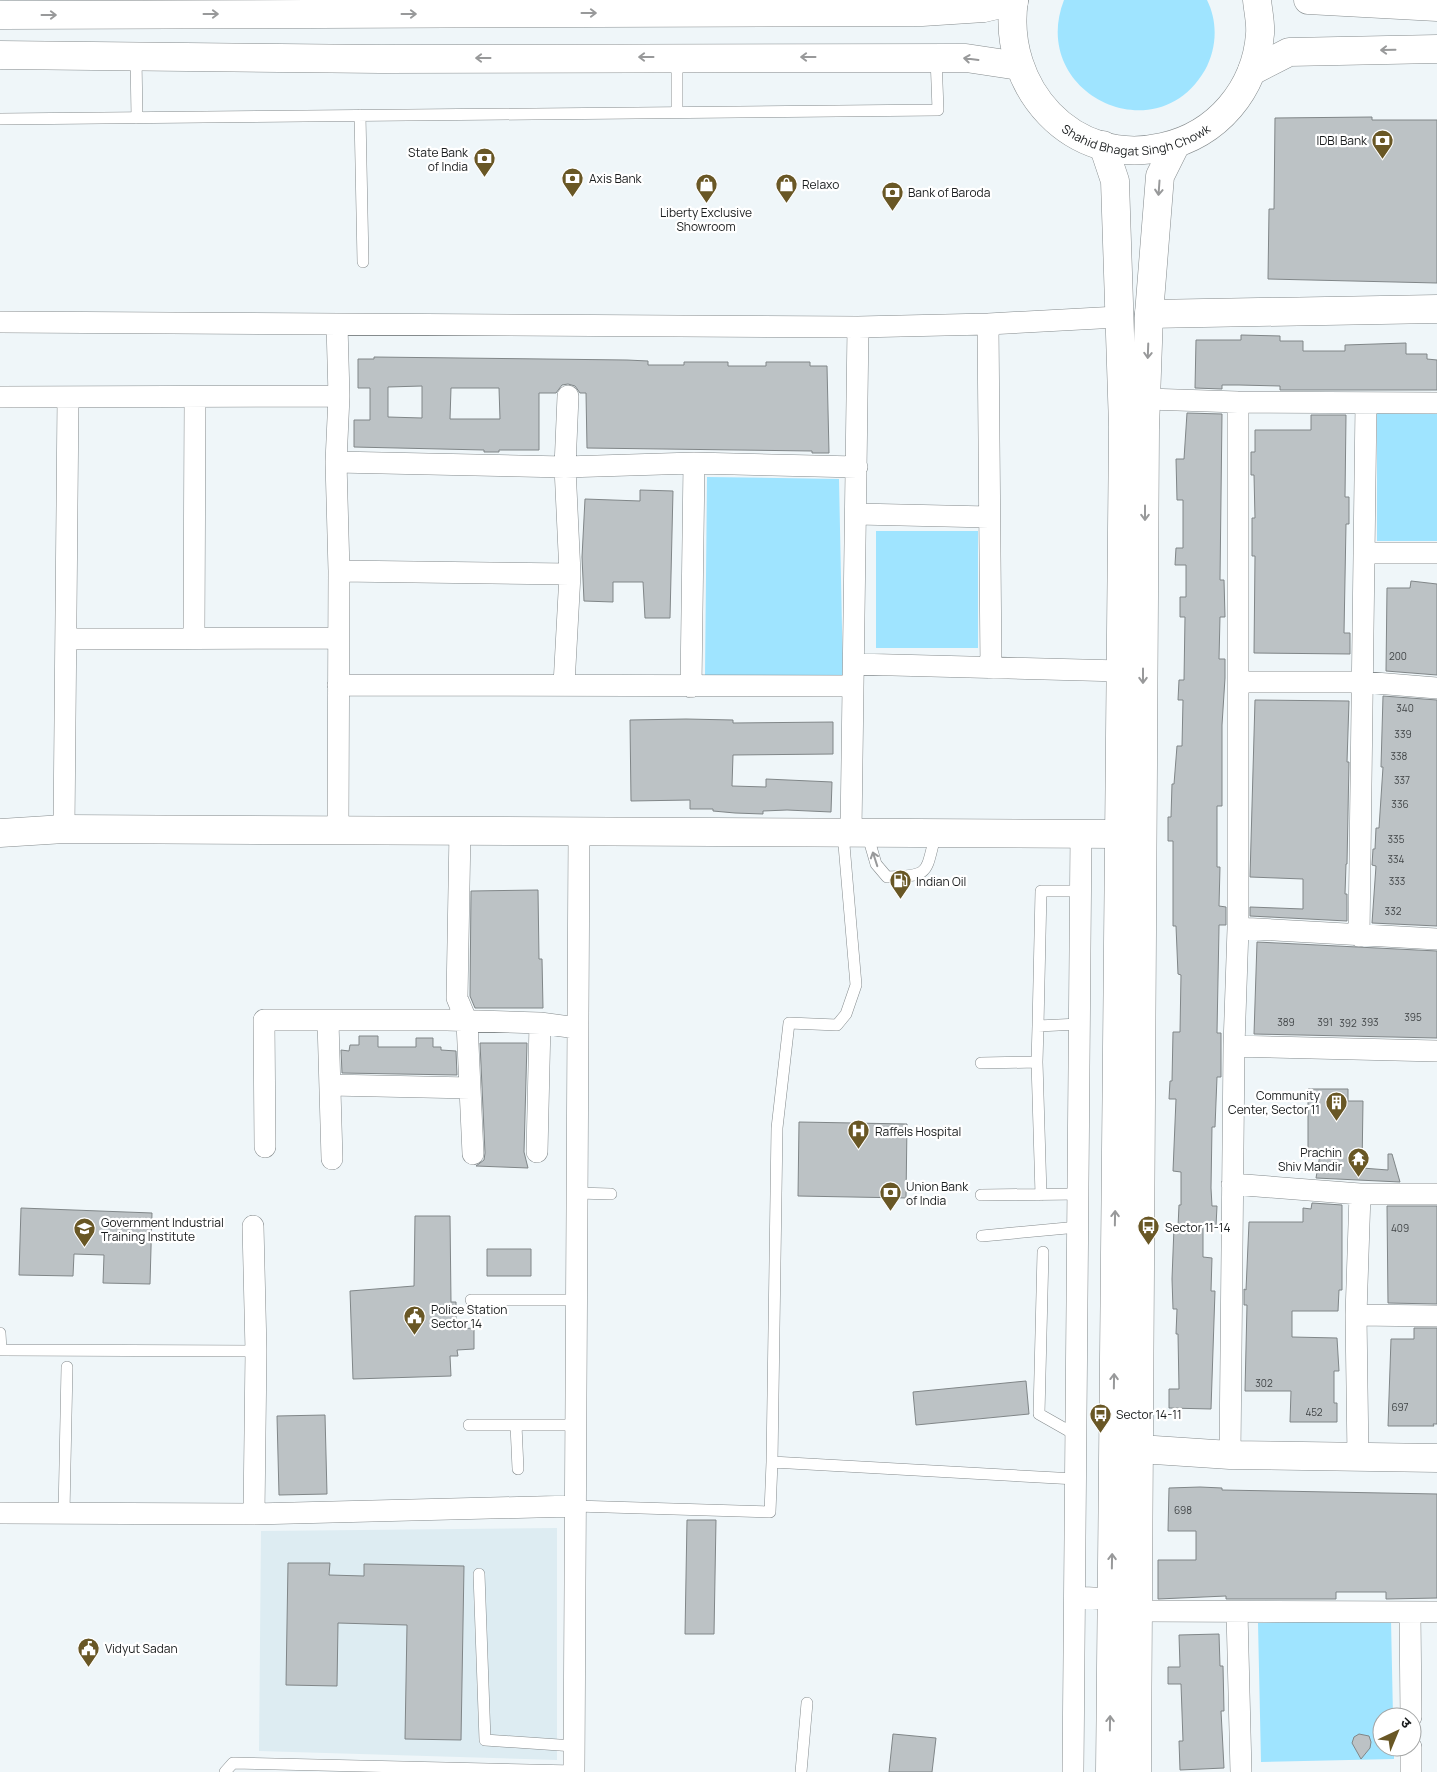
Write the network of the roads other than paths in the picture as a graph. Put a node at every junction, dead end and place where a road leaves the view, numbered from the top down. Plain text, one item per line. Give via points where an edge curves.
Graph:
1 (1014, 0) edge
2 (1257, 0) edge
3 (1308, 0) edge
4 (1373, 2) edge
5 (946, 5) edge
6 (382, 7) edge
7 (547, 7) edge
8 (1437, 7) edge
9 (0, 15) edge
10 (1437, 49) edge
11 (0, 55) edge
12 (677, 56) junction
13 (136, 57) junction
14 (936, 57) junction
15 (381, 59) junction
16 (1019, 66) junction
17 (1252, 71) junction
18 (677, 112) junction
19 (360, 115) junction
20 (137, 118) junction
21 (0, 120) edge
22 (1176, 144) junction
23 (1103, 146) junction
24 (363, 262) dead end
25 (1437, 309) edge
26 (1149, 314) junction
27 (1118, 317) junction
28 (0, 322) edge
29 (988, 324) junction
30 (337, 325) junction
31 (858, 327) junction
32 (339, 396) junction
33 (568, 396) dead end
34 (0, 397) edge
35 (68, 397) junction
36 (195, 397) junction
37 (1147, 399) junction
38 (1238, 402) junction
39 (1437, 403) edge
40 (1366, 404) junction
41 (336, 462) junction
42 (694, 463) junction
43 (565, 467) junction
44 (857, 467) junction
45 (857, 514) junction
46 (990, 517) junction
47 (1364, 553) junction
48 (1437, 553) edge
49 (339, 571) junction
50 (570, 574) junction
51 (194, 638) junction
52 (338, 638) junction
53 (66, 639) junction
54 (854, 664) junction
55 (990, 668) junction
56 (1120, 672) junction
57 (1238, 682) junction
58 (1363, 682) junction
59 (564, 685) junction
60 (338, 686) junction
61 (854, 686) junction
62 (692, 687) junction
63 (1437, 688) edge
64 (64, 829) junction
65 (338, 830) junction
66 (460, 831) junction
67 (578, 831) junction
68 (854, 832) junction
69 (0, 833) edge
70 (936, 833) junction
71 (1080, 834) junction
72 (1119, 834) junction
73 (1080, 891) junction
74 (1238, 928) junction
75 (1359, 936) junction
76 (1437, 939) edge
77 (328, 1021) junction
78 (467, 1022) junction
79 (540, 1023) junction
80 (1079, 1024) junction
81 (1038, 1026) junction
82 (578, 1028) junction
83 (1234, 1046) junction
84 (1437, 1051) edge
85 (1037, 1062) junction
86 (981, 1063) dead end
87 (330, 1085) junction
88 (470, 1088) junction
89 (265, 1147) dead end
90 (537, 1152) dead end
91 (473, 1154) dead end
92 (332, 1160) dead end
93 (1232, 1184) junction
94 (576, 1193) junction
95 (611, 1194) dead end
96 (1078, 1194) junction
97 (1360, 1194) junction
98 (1437, 1194) edge
99 (981, 1195) dead end
100 (1040, 1195) junction
101 (253, 1226) dead end
102 (1078, 1227) junction
103 (982, 1236) dead end
104 (1043, 1252) dead end
105 (471, 1300) dead end
106 (576, 1300) junction
107 (1356, 1316) junction
108 (1437, 1316) edge
109 (0, 1333) edge
110 (256, 1351) junction
111 (67, 1367) dead end
112 (469, 1425) dead end
113 (516, 1425) junction
114 (576, 1425) junction
115 (1076, 1434) junction
116 (1139, 1449) junction
117 (1230, 1455) junction
118 (1358, 1458) junction
119 (1437, 1458) edge
120 (772, 1462) junction
121 (518, 1469) dead end
122 (1076, 1479) junction
123 (575, 1506) junction
124 (0, 1513) edge
125 (64, 1513) junction
126 (254, 1514) junction
127 (479, 1574) dead end
128 (1075, 1597) junction
129 (1112, 1599) junction
130 (1138, 1611) junction
131 (1237, 1612) junction
132 (1410, 1612) junction
133 (1437, 1612) edge
134 (807, 1703) dead end
135 (1411, 1707) edge
136 (574, 1746) junction
137 (1411, 1757) edge
138 (526, 1771) edge
139 (574, 1771) edge
140 (225, 1772) edge
141 (801, 1772) edge
142 (1073, 1772) edge
143 (1110, 1772) edge
144 (1138, 1772) edge
145 (1241, 1772) edge
146 (1411, 1772) edge

1 - 5 street via 984,8
1 - 16 street, Shahid Bhagat Singh Chowk via 1012,34
2 - 17 street, Shahid Bhagat Singh Chowk via 1260,34
3 - 4 street
4 - 8 street
7 -> 5 street via 912,12
6 -> 7 street
9 -> 6 street
6 - 15 street
10 -> 17 street via 1289,52
11 - 13 street
14 -> 12 street
12 -> 15 street
12 - 18 lane
13 - 15 street
13 - 20 lane
16 -> 14 street
14 - 18 lane via 938,110
16 - 23 street, Shahid Bhagat Singh Chowk via 1029,88 1054,119 1081,137
17 - 22 street, Shahid Bhagat Singh Chowk via 1222,116 1201,132
18 - 19 lane
19 - 20 lane
19 - 24 lane
20 - 21 lane
22 - 23 street, Shahid Bhagat Singh Chowk via 1127,150
22 -> 26 street via 1160,176
23 - 27 street via 1115,181
25 - 26 street
26 -> 37 street
27 - 29 street
27 - 56 street via 1123,426
28 - 30 street
29 - 31 street
29 - 46 street
30 - 31 street
30 - 32 street
31 - 44 street
32 - 36 street
32 - 41 street
33 - 43 street
34 - 35 street
35 - 36 street
35 - 53 street
36 - 51 street
37 - 38 street
37 -> 116 street
38 - 40 street
38 - 57 street
39 - 40 street
40 - 47 street
41 - 43 street
41 - 49 street
42 - 43 street
42 - 44 street
42 - 62 street
43 - 50 street
44 - 45 street
45 - 46 street
45 - 54 street
46 - 55 street
47 - 48 street
47 - 58 street
49 - 50 street
49 - 52 street
50 - 59 street
51 - 52 street
51 - 53 street
52 - 60 street
53 - 64 street
54 - 55 street
54 - 61 street
55 - 56 street
56 - 72 street
57 - 58 street
57 - 74 street
58 - 63 street
58 - 75 street
59 - 60 street
59 - 62 street
60 - 65 street
61 - 62 street
61 - 68 street
64 - 65 street
64 - 69 street
65 - 66 street
66 - 67 street
66 - 78 street via 457,998
67 - 68 street
67 - 82 street
68 - 70 street
70 -> 68 lane via 927,867 920,874 887,877
68 - 120 lane via 856,985 846,1014 837,1025 789,1023 782,1068 777,1128
70 - 71 street
71 - 72 street
71 - 73 street
129 -> 72 street
73 - 80 street
73 - 81 lane via 1041,891
74 - 75 street
74 - 83 street
75 - 76 street
77 - 78 street
77 - 87 street
77 - 89 street via 264,1020
78 - 79 street
78 - 88 street
79 - 82 street
79 - 90 street
80 - 81 lane
80 - 96 street
81 - 85 lane
82 - 94 street
83 - 84 street
83 - 93 street
85 - 86 lane
85 - 100 lane
87 - 88 street
87 - 92 street
88 - 91 street
93 - 97 street
93 - 117 street
94 - 95 lane
94 - 106 street
96 - 100 lane
96 - 102 street
97 - 98 street
97 - 107 street
99 - 100 lane
101 - 110 street
102 - 103 lane
102 - 115 street
104 - 115 lane via 1039,1414
105 - 106 lane
106 - 114 street
107 - 108 street
107 - 118 street
109 - 110 lane via 1,1350
110 - 126 street
111 - 125 lane
112 - 113 lane
113 - 114 lane
113 - 121 lane
114 - 123 street
115 - 122 street
116 - 117 street
116 - 130 street
117 - 118 street
118 - 119 street
120 - 122 lane
120 - 123 lane via 770,1512
122 - 128 street
123 - 126 street
123 - 136 street
124 - 125 street
125 - 126 street
127 - 136 lane via 485,1740
128 - 129 street
128 - 142 street
143 -> 129 street
130 - 131 street
130 - 144 street
131 - 132 street
131 - 145 street
132 - 133 street
132 - 135 street
134 - 141 lane
136 - 139 street
137 - 146 street
138 - 139 lane
138 - 140 lane via 233,1763

